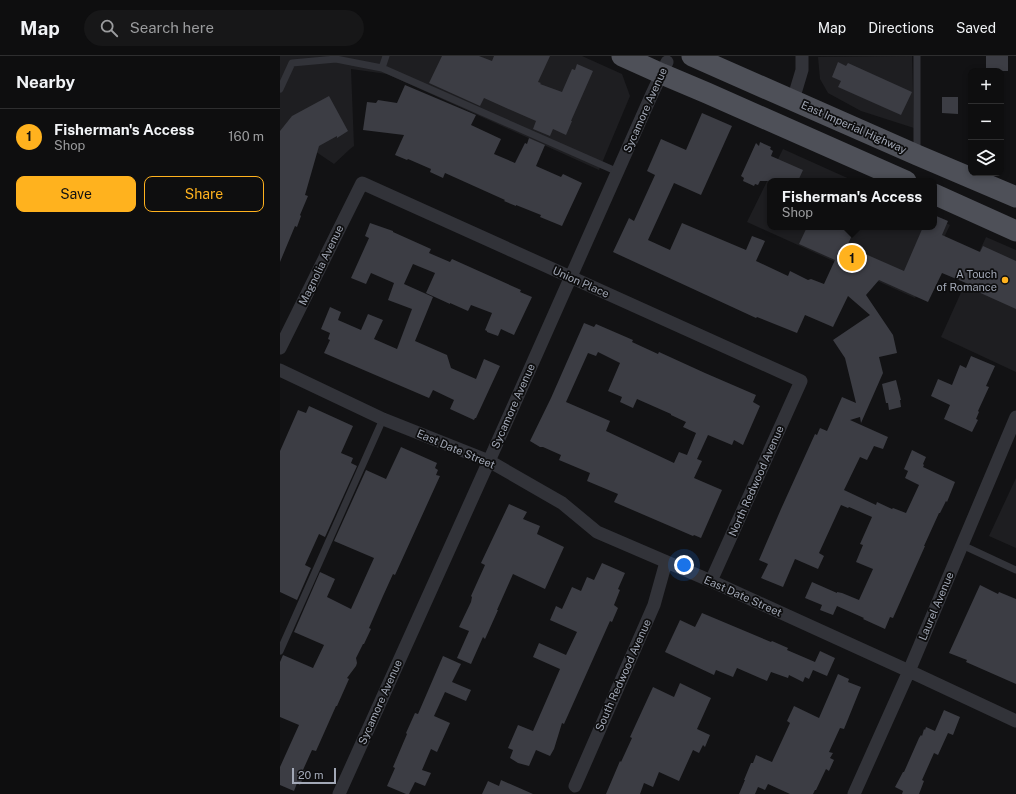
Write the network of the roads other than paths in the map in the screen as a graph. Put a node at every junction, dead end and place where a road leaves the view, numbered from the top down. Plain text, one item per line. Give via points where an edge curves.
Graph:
1 (386, 56) edge
2 (622, 56) edge
3 (692, 56) edge
4 (802, 56) edge
5 (917, 56) edge
6 (293, 60) edge
7 (666, 64) edge
8 (382, 68) junction
9 (280, 88) edge
10 (793, 100) junction
11 (800, 134) junction
12 (879, 138) junction
13 (917, 155) junction
14 (618, 172) junction
15 (899, 178) edge
16 (362, 183) joint
17 (937, 195) edge
18 (1016, 197) edge
19 (1016, 231) edge
20 (571, 277) junction
21 (280, 348) edge
22 (280, 370) edge
23 (801, 381) joint
24 (1016, 417) edge
25 (383, 419) junction
26 (489, 461) junction
27 (962, 545) junction
28 (666, 562) junction
29 (1016, 570) edge
30 (711, 581) junction
31 (280, 651) edge
32 (909, 671) junction
33 (1016, 721) edge
34 (575, 786) dead end
35 (338, 794) edge
36 (854, 794) edge

1 - 8 lane
2 - 7 main road
3 - 10 main road, East Imperial Highway
4 - 10 street via 802,70
5 - 13 lane
6 - 8 lane via 336,59
6 - 9 lane
7 - 11 main road via 708,93
7 - 14 street, Sycamore Avenue
8 - 14 lane
10 - 12 main road, East Imperial Highway
11 - 12 main road via 808,129 823,126
11 - 15 main road
12 - 13 main road, East Imperial Highway
13 - 18 main road, East Imperial Highway
14 - 20 street, Sycamore Avenue
16 - 20 street, Union Place
16 - 21 street, Magnolia Avenue
17 - 19 main road
20 - 23 street, Union Place
20 - 26 street, Sycamore Avenue
22 - 25 street, East Date Street
23 - 30 street, North Redwood Avenue
24 - 27 street, Laurel Avenue
25 - 26 street, East Date Street
25 - 31 lane
26 - 28 street, East Date Street via 562,503 597,532
26 - 35 street, Sycamore Avenue
27 - 29 lane
27 - 32 street, Laurel Avenue
28 - 30 street, East Date Street
28 - 34 street, South Redwood Avenue via 654,605
30 - 32 street, East Date Street
32 - 33 street, East Date Street
32 - 36 street, Laurel Avenue

